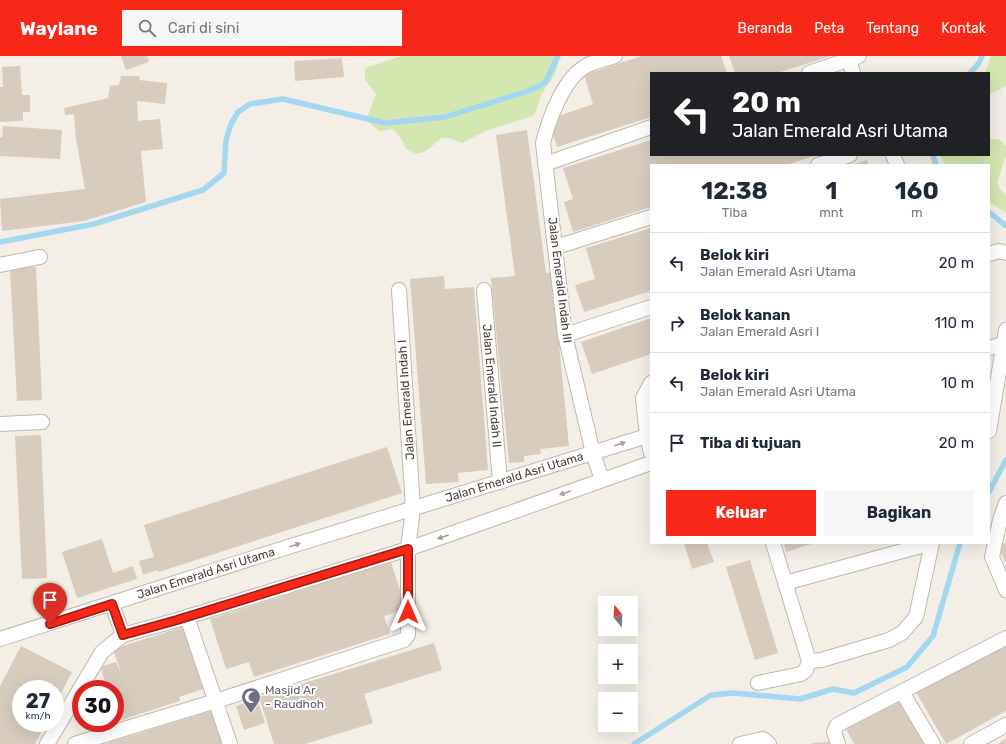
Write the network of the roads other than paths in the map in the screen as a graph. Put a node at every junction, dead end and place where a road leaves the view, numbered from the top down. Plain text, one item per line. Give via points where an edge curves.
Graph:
1 (615, 56) edge
2 (852, 57) edge
3 (812, 72) edge
4 (854, 72) edge
5 (650, 127) edge
6 (847, 156) edge
7 (544, 164) junction
8 (821, 164) edge
9 (650, 217) edge
10 (556, 247) junction
11 (990, 254) edge
12 (1006, 254) edge
13 (40, 257) dead end
14 (0, 265) edge
15 (398, 290) dead end
16 (484, 290) dead end
17 (650, 307) edge
18 (565, 335) junction
19 (1005, 337) edge
20 (990, 347) edge
21 (650, 384) edge
22 (42, 422) dead end
23 (0, 424) edge
24 (990, 425) edge
25 (649, 436) edge
26 (594, 453) junction
27 (650, 463) edge
28 (602, 480) junction
29 (500, 482) junction
30 (1005, 507) edge
31 (413, 509) junction
32 (772, 544) edge
33 (928, 544) edge
34 (932, 544) edge
35 (408, 549) junction
36 (785, 583) junction
37 (1006, 590) edge
38 (112, 604) junction
39 (187, 617) junction
40 (123, 635) junction
41 (1006, 638) edge
42 (0, 639) edge
43 (809, 661) junction
44 (758, 683) dead end
45 (902, 692) junction
46 (216, 702) junction
47 (1006, 725) edge
48 (47, 744) edge
49 (75, 744) edge
50 (230, 744) edge
51 (740, 744) edge
52 (769, 744) edge
53 (838, 744) edge
54 (932, 744) edge
55 (972, 744) edge

1 - 7 street, Jalan Emerald Indah III via 588,64 568,82 547,128 543,143
2 - 3 street
2 - 4 street
5 - 7 street
6 - 8 street
7 - 10 street, Jalan Emerald Indah III
9 - 10 street
10 - 18 street, Jalan Emerald Indah III
11 - 12 street via 999,251
13 - 14 street
15 - 31 street, Jalan Emerald Indah I
16 - 29 street, Jalan Emerald Indah II
17 - 18 street
18 - 26 street, Jalan Emerald Indah III
19 - 20 street
19 - 24 street
21 - 25 street via 643,398
22 - 23 street
26 -> 25 street, Jalan Emerald Asri Utama
26 - 28 street, Jalan Emerald Indah III
26 - 29 street, Jalan Emerald Asri Utama
27 - 28 street
28 -> 35 street
29 - 31 street, Jalan Emerald Asri Utama
30 - 37 street via 992,557
31 - 35 street
38 -> 31 street, Jalan Emerald Asri Utama
32 - 36 street
33 - 36 street
34 - 43 street via 916,617 902,633 889,640 821,660
35 - 39 street
35 - 46 street via 408,633 404,640
36 - 43 street
38 - 40 street
38 - 42 street, Jalan Emerald Asri Utama
39 - 40 street
39 - 46 street
40 - 48 street via 102,652
41 - 45 street
43 - 44 street via 806,670 801,674
45 - 53 street via 837,726 834,732
45 - 54 street
46 - 49 street
46 - 50 street
47 - 55 street
51 - 52 street via 763,738

